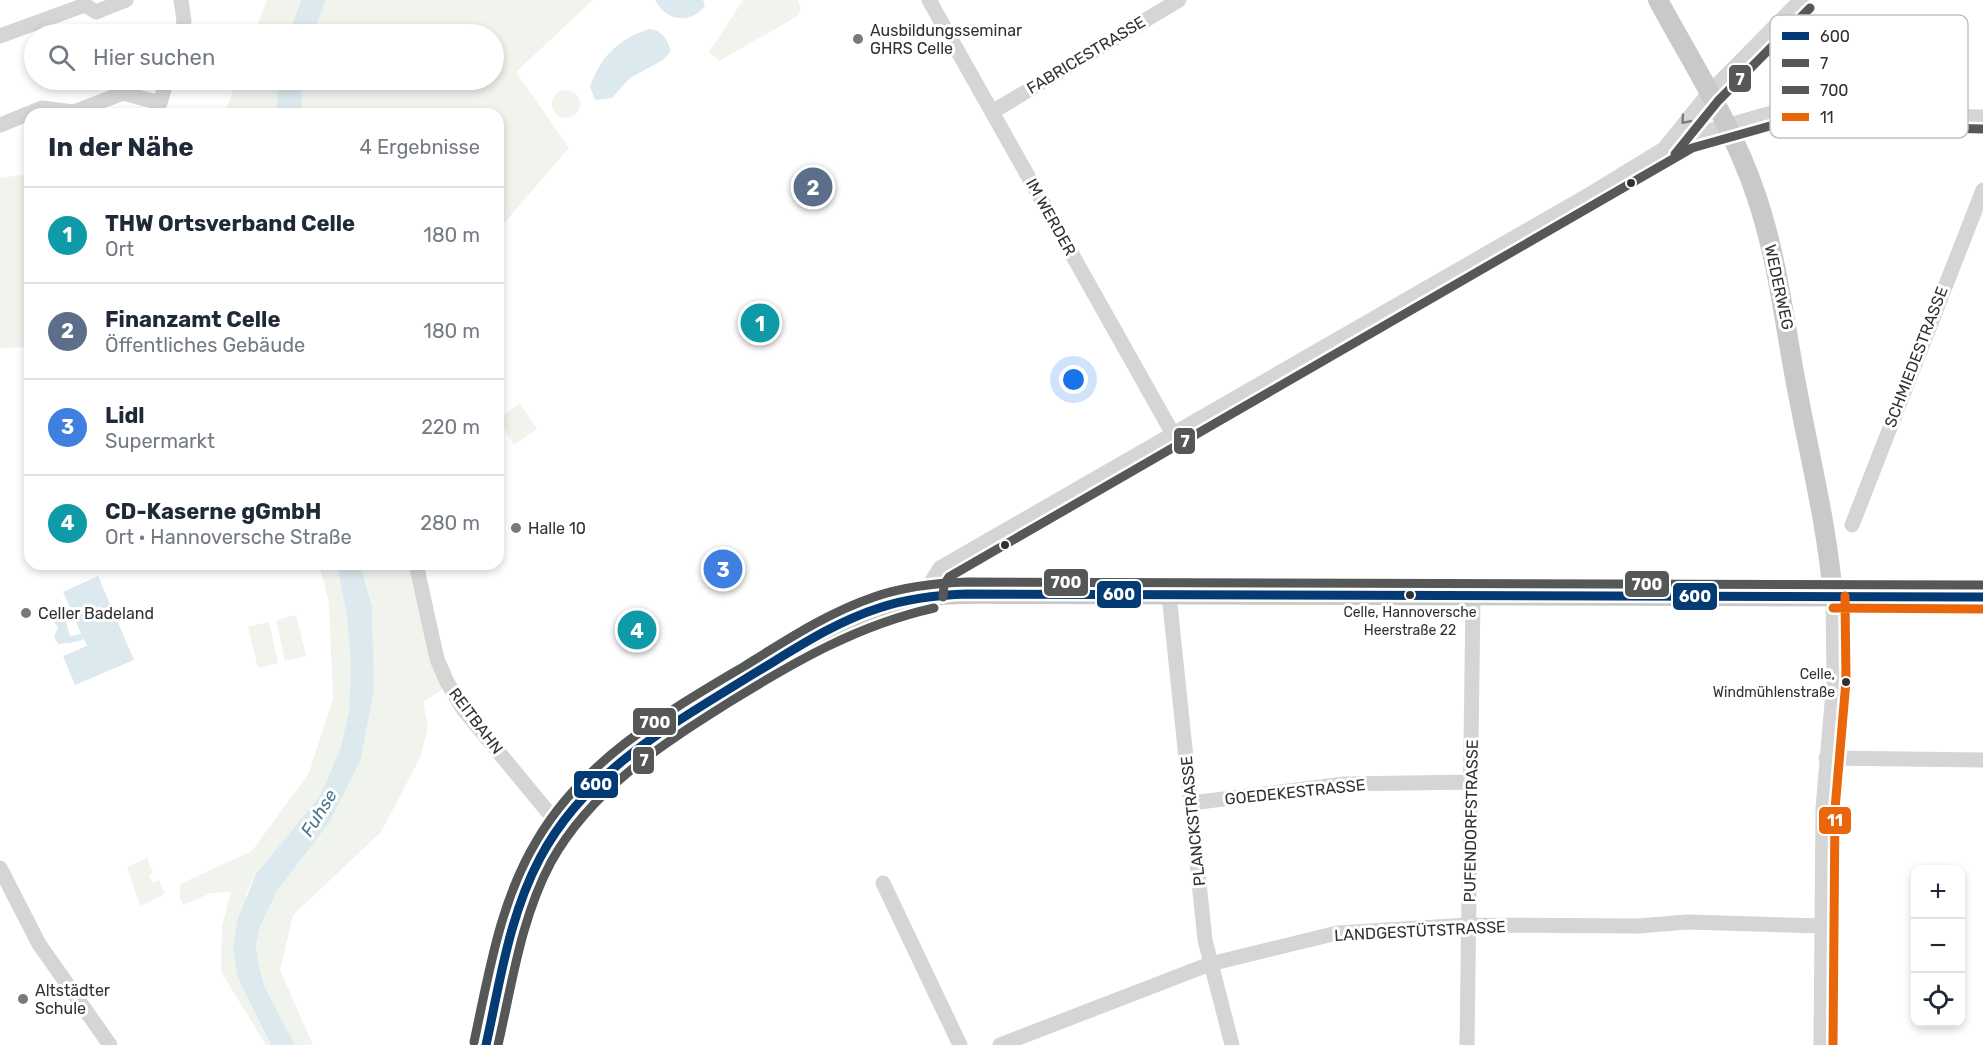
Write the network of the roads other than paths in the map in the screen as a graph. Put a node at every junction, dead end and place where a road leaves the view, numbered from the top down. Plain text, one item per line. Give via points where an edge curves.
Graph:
1 (126, 0) edge
2 (181, 0) edge
3 (929, 0) edge
4 (1179, 0) edge
5 (1658, 0) edge
6 (1801, 0) edge
7 (1786, 15) edge
8 (33, 24) edge
9 (183, 24) edge
10 (24, 27) edge
11 (1770, 31) edge
12 (0, 36) edge
13 (164, 90) edge
14 (1709, 93) junction
15 (84, 108) edge
16 (992, 112) junction
17 (1770, 113) edge
18 (24, 115) edge
19 (1968, 117) edge
20 (1983, 117) edge
21 (0, 125) edge
22 (1726, 125) junction
23 (1664, 148) junction
24 (1983, 190) edge
25 (1173, 434) junction
26 (1852, 525) dead end
27 (417, 570) edge
28 (1169, 595) junction
29 (931, 596) junction
30 (1473, 596) junction
31 (1833, 596) junction
32 (1983, 597) edge
33 (1826, 758) junction
34 (1983, 760) edge
35 (1471, 782) junction
36 (1191, 803) junction
37 (563, 823) junction
38 (0, 868) edge
39 (883, 883) dead end
40 (1469, 925) junction
41 (1822, 926) junction
42 (1210, 964) junction
43 (110, 1045) edge
44 (486, 1045) edge
45 (960, 1045) edge
46 (1000, 1045) edge
47 (1232, 1045) edge
48 (1467, 1045) edge
49 (1821, 1045) edge

1 - 8 street via 96,12 85,5
2 - 9 street
3 - 16 street, IM WERDER
4 - 16 street, FABRICESTRASSE
5 - 14 main road, WEDERWEG
6 - 7 street
10 - 12 street
11 - 14 street
13 - 15 street via 160,103 123,93
14 - 22 main road, WEDERWEG
14 -> 23 street
16 - 25 street, IM WERDER
17 - 22 street
18 - 21 street
19 - 20 street
22 - 23 street
22 - 31 main road, WEDERWEG via 1755,193 1781,286 1826,530
23 - 25 street
24 - 26 street, SCHMIEDESTRASSE
25 - 29 street via 939,568 932,581
27 - 37 street, REITBAHN via 437,659 447,682 463,709 548,812
28 - 29 main road
28 - 30 main road
28 - 36 street, PLANCKSTRASSE
29 - 37 main road via 876,608 831,629 724,692 602,777
30 - 31 main road
30 - 35 street, PUFENDORFSTRASSE
31 - 32 main road
31 - 33 street via 1834,680
33 - 34 street
33 - 41 street
35 - 36 street, GOEDEKESTRASSE via 1344,784
35 - 40 street, PUFENDORFSTRASSE
36 - 42 street, PLANCKSTRASSE
37 - 44 main road via 539,859 526,890
38 - 43 street via 39,944
39 - 45 street
40 - 41 street, LANDGESTÜTSTRASSE via 1638,926 1687,922
40 - 42 street, LANDGESTÜTSTRASSE via 1337,933
40 - 48 street, PUFENDORFSTRASSE
41 - 49 street
42 - 46 street, LANDGESTÜTSTRASSE
42 - 47 street, PLANCKSTRASSE

